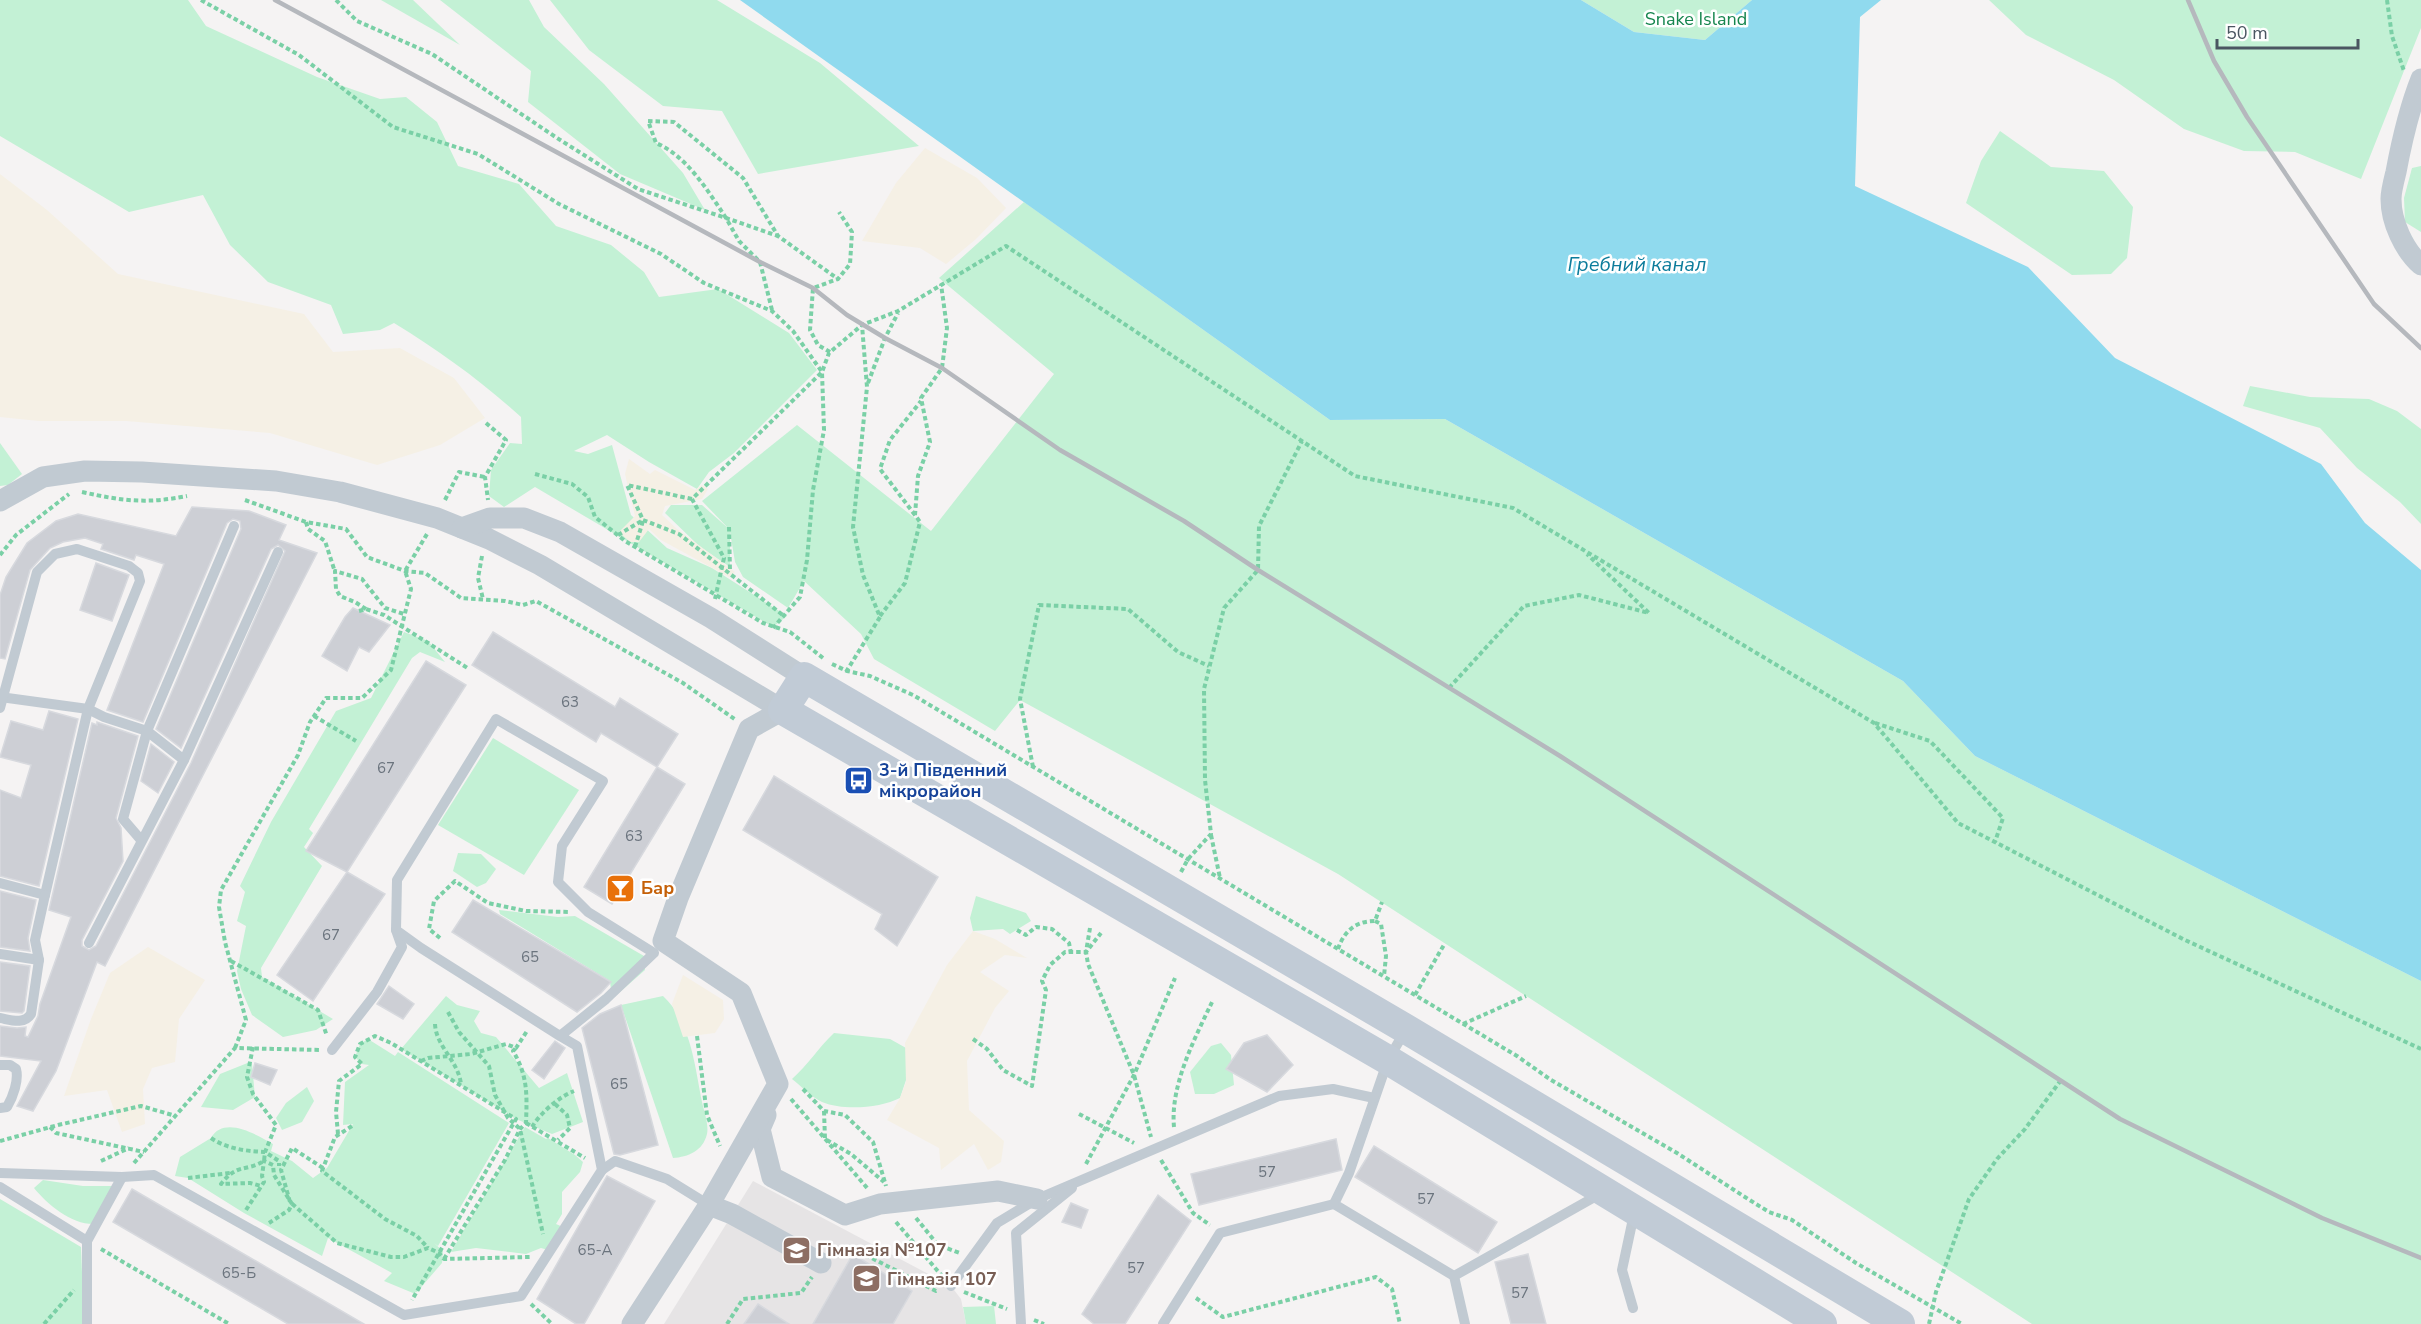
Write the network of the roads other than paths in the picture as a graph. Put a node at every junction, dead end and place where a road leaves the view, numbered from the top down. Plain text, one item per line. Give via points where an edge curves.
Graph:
1 (2417, 88) edge
2 (2421, 265) edge
3 (0, 501) edge
4 (234, 526) dead end
5 (488, 528) junction
6 (278, 552) dead end
7 (804, 677) junction
8 (1, 700) edge
9 (88, 709) junction
10 (783, 710) junction
11 (147, 731) junction
12 (184, 759) junction
13 (141, 840) junction
14 (0, 883) edge
15 (45, 895) junction
16 (396, 930) junction
17 (89, 943) dead end
18 (659, 947) junction
19 (0, 954) edge
20 (39, 960) junction
21 (0, 1018) edge
22 (1406, 1029) junction
23 (560, 1036) junction
24 (332, 1050) road end
25 (1388, 1060) junction
26 (0, 1065) edge
27 (778, 1084) junction
28 (1374, 1098) junction
29 (0, 1108) edge
30 (602, 1170) junction
31 (0, 1173) edge
32 (122, 1177) junction
33 (1084, 1179) junction
34 (0, 1187) edge
35 (1604, 1192) junction
36 (1036, 1199) junction
37 (1334, 1204) junction
38 (709, 1205) junction
39 (1635, 1210) junction
40 (87, 1242) junction
41 (821, 1263) road end
42 (1454, 1276) junction
43 (951, 1286) road end
44 (1633, 1308) dead end
45 (1021, 1319) edge
46 (87, 1324) edge
47 (632, 1324) edge
48 (1163, 1324) edge
49 (1465, 1324) edge
50 (1822, 1324) edge
51 (1900, 1324) edge

1 - 2 street via 2391,199 2399,235
3 - 5 street via 43,477 85,471 142,472 276,481 441,509 462,528
4 - 11 lane
5 - 7 street via 524,518 560,532 711,618
5 - 10 street via 540,565
6 - 12 lane
7 - 10 street
7 - 22 street via 841,683 1170,891
8 - 9 lane
8 - 9 lane via 37,572 55,554 77,549 129,566 138,573 140,581
9 - 11 lane
9 - 15 lane
10 - 18 street via 749,729
10 - 25 street
11 - 12 lane
11 - 13 lane via 123,819
12 - 13 lane
13 - 17 lane
14 - 15 lane
15 - 20 lane via 35,940
16 - 18 lane via 397,880 496,719 603,782 562,846 558,882 584,908
16 - 23 lane
16 - 24 lane via 402,947 377,992
18 - 23 lane via 606,999
18 - 27 street via 741,993
19 - 20 lane
20 - 21 lane via 32,1014 23,1021
22 - 25 lane
22 - 51 street
23 - 30 lane via 577,1046
25 - 28 lane
25 - 35 street
26 - 29 lane via 10,1065 18,1076 9,1103
27 - 36 street via 760,1129 772,1177 845,1215 883,1194 902,1202 998,1191
27 - 38 street
28 - 33 lane via 1333,1089 1279,1096
28 - 37 lane via 1349,1173
30 - 32 lane via 521,1296 404,1315 154,1175
30 - 38 lane via 615,1161 667,1179
31 - 32 lane
32 - 40 lane
33 - 36 lane
33 - 45 lane via 1016,1233
34 - 40 lane
35 - 39 street
35 - 42 lane
36 - 43 lane via 997,1223
37 - 42 lane
37 - 48 lane via 1220,1233
38 - 41 street
38 - 47 street
39 - 44 lane via 1622,1270
39 - 50 street
40 - 46 lane
42 - 49 lane

